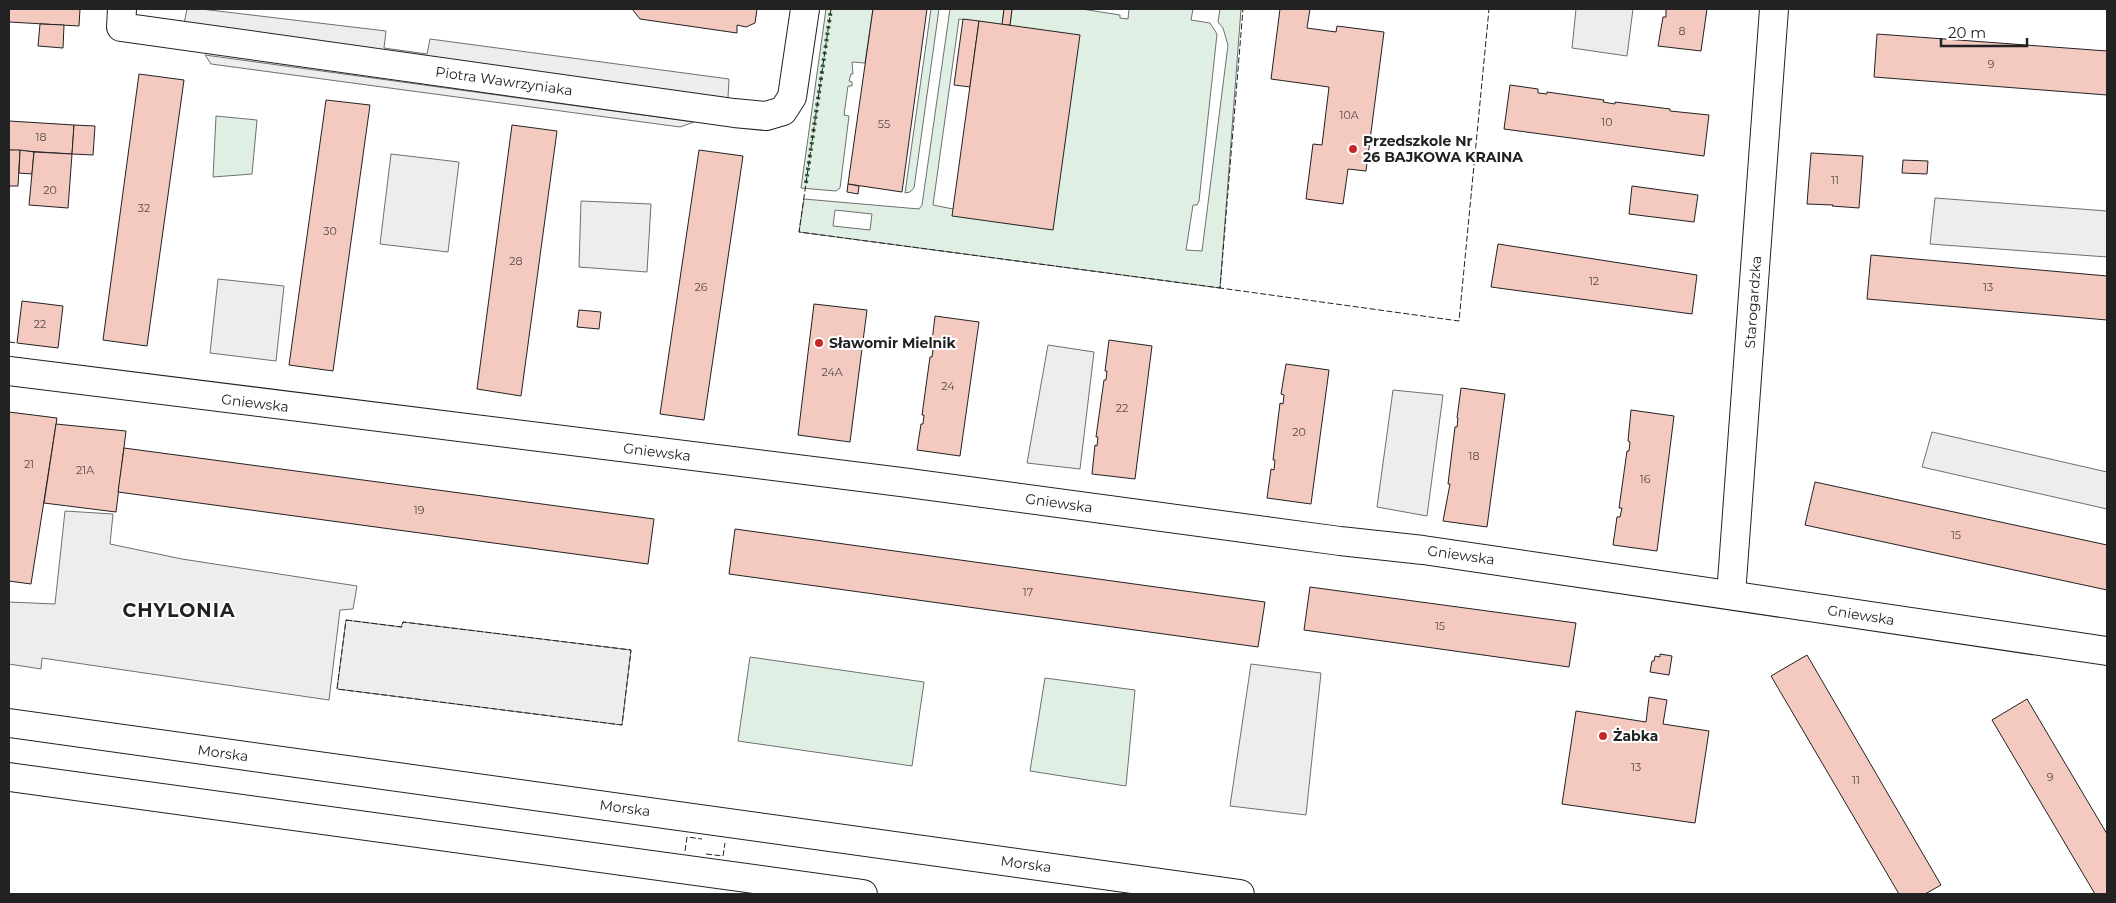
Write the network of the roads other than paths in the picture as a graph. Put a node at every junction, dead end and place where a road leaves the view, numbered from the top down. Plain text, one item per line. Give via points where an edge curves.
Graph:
1 (805, 9) edge
2 (1774, 9) edge
3 (121, 18) edge
4 (9, 371) edge
5 (1731, 595) junction
6 (2107, 651) edge
7 (9, 723) edge
8 (9, 777) edge
9 (863, 894) edge
10 (1240, 894) edge

1 - 3 street, Piotra Wawrzyniaka via 792,97 783,111 766,116
2 - 5 street, Starogardzka
4 - 5 street, Gniewska via 901,482 1423,550
5 - 6 street, Gniewska
7 - 10 street, Morska
8 - 9 street

